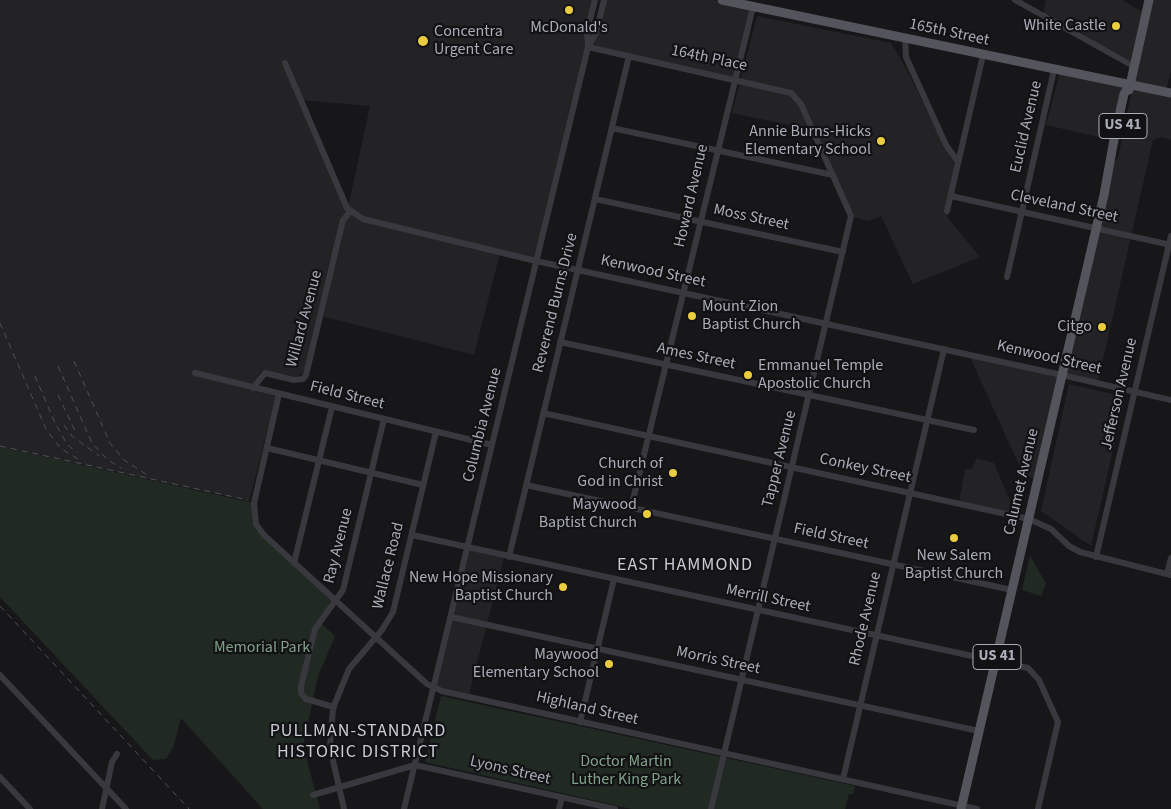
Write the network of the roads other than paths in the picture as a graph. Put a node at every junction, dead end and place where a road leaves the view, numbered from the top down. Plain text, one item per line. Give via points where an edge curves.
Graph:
1 (595, 0) edge
2 (604, 0) edge
3 (722, 0) edge
4 (1015, 0) edge
5 (1149, 0) edge
6 (753, 6) junction
7 (905, 38) junction
8 (588, 47) junction
9 (983, 55) junction
10 (629, 56) junction
11 (284, 63) dead end
12 (1133, 66) junction
13 (1054, 70) junction
14 (735, 79) junction
15 (1129, 86) junction
16 (1171, 93) edge
17 (809, 122) joint
18 (612, 128) junction
19 (717, 150) junction
20 (958, 162) junction
21 (833, 175) junction
22 (950, 196) junction
23 (595, 199) junction
24 (947, 211) dead end
25 (1022, 211) junction
26 (350, 212) junction
27 (700, 222) junction
28 (1097, 227) junction
29 (1171, 236) edge
30 (1170, 245) edge
31 (843, 252) junction
32 (536, 261) junction
33 (578, 270) junction
34 (1007, 277) dead end
35 (683, 293) junction
36 (826, 324) junction
37 (560, 342) junction
38 (944, 349) junction
39 (666, 364) junction
40 (195, 373) dead end
41 (1062, 374) junction
42 (253, 388) junction
43 (1134, 392) junction
44 (279, 394) junction
45 (810, 396) junction
46 (1171, 400) edge
47 (332, 407) junction
48 (543, 413) junction
49 (384, 419) junction
50 (927, 421) junction
51 (974, 430) dead end
52 (436, 432) junction
53 (648, 436) junction
54 (492, 445) junction
55 (267, 448) junction
56 (319, 461) junction
57 (792, 467) junction
58 (371, 473) junction
59 (423, 485) junction
60 (526, 485) junction
61 (910, 493) junction
62 (631, 508) junction
63 (1029, 519) junction
64 (412, 535) junction
65 (775, 538) junction
66 (467, 548) junction
67 (509, 557) junction
68 (1096, 557) junction
69 (1171, 558) edge
70 (294, 563) junction
71 (893, 564) junction
72 (1169, 575) edge
73 (614, 579) junction
74 (1012, 590) junction
75 (336, 601) junction
76 (758, 611) junction
77 (450, 617) junction
78 (876, 636) junction
79 (375, 638) junction
80 (598, 649) junction
81 (996, 661) junction
82 (0, 675) edge
83 (741, 680) junction
84 (434, 687) junction
85 (860, 706) junction
86 (334, 707) junction
87 (580, 722) junction
88 (979, 731) junction
89 (117, 754) dead end
90 (724, 754) junction
91 (415, 764) junction
92 (0, 777) edge
93 (843, 779) junction
94 (340, 787) junction
95 (107, 789) junction
96 (312, 795) dead end
97 (562, 797) junction
98 (961, 807) edge
99 (30, 809) edge
100 (102, 809) edge
101 (126, 809) edge
102 (344, 809) edge
103 (404, 809) edge
104 (559, 809) edge
105 (615, 809) edge
106 (711, 809) edge
107 (977, 809) edge
108 (1038, 809) edge

1 - 8 street, Columbia Avenue via 587,31
2 - 8 street, Columbia Avenue via 596,33
3 - 6 main road, 165th Street
4 - 12 street
5 - 12 main road, Calumet Avenue / US 41
6 - 7 main road, 165th Street
6 - 14 street, Howard Avenue
7 - 9 main road, 165th Street
7 - 20 street via 906,57 946,145
8 - 10 street, 164th Place
8 - 32 street, Columbia Avenue
9 - 13 main road, 165th Street
9 - 20 street
10 - 14 street, 164th Place
10 - 18 street, Reverend Burns Drive
11 - 26 street
12 - 15 main road, Calumet Avenue / US 41
13 - 15 main road, 165th Street
13 - 25 street, Euclid Avenue
14 - 17 street, 164th Place via 788,91 801,104
14 - 19 street, Howard Avenue
15 - 16 main road, 165th Street
15 - 28 main road, Calumet Avenue / US 41 via 1115,159 1111,162
17 - 21 street, Tapper Avenue
18 - 19 street
18 - 23 street, Reverend Burns Drive
19 - 21 street
19 - 27 street, Howard Avenue
20 - 22 street
21 - 31 street, Tapper Avenue via 850,216
22 - 24 street
22 - 25 street, Cleveland Street
23 - 27 street, Moss Street
23 - 33 street, Reverend Burns Drive
25 - 28 street, Cleveland Street
25 - 34 street, Euclid Avenue
26 - 32 street, Kenwood Street via 363,219
26 - 42 street, Willard Avenue via 344,220 306,375 303,379 294,380 265,373
27 - 31 street, Moss Street
27 - 35 street, Howard Avenue
28 - 30 street, Cleveland Street
28 - 41 main road, Calumet Avenue / US 41
29 - 30 street, Jefferson Avenue
30 - 43 street, Jefferson Avenue
31 - 36 street, Tapper Avenue
32 - 33 street, Kenwood Street
32 - 54 street, Columbia Avenue
33 - 35 street, Kenwood Street
33 - 37 street, Reverend Burns Drive
35 - 36 street, Kenwood Street
35 - 39 street, Howard Avenue
36 - 38 street, Kenwood Street
36 - 45 street, Tapper Avenue
37 - 39 street, Ames Street
37 - 48 street, Reverend Burns Drive
38 - 41 street, Kenwood Street
38 - 50 street, Rhode Avenue
39 - 45 street, Ames Street
39 - 53 street, Howard Avenue
40 - 42 street, Field Street
41 - 43 street, Kenwood Street
41 - 63 main road, Calumet Avenue / US 41
42 - 44 street, Field Street
43 - 46 street, Kenwood Street
43 - 68 street, Jefferson Avenue
44 - 47 street, Field Street
44 - 55 street
45 - 50 street, Ames Street
45 - 57 street, Tapper Avenue
47 - 49 street, Field Street
47 - 56 street
48 - 53 street, Conkey Street
48 - 60 street, Reverend Burns Drive
49 - 52 street, Field Street
49 - 58 street, Ray Avenue
50 - 51 street, Ames Street
50 - 61 street, Rhode Avenue
52 - 54 street, Field Street
52 - 59 street, Wallace Road
53 - 57 street, Conkey Street
53 - 62 street, Howard Avenue
54 - 66 street, Columbia Avenue
55 - 56 street
55 - 70 street, Highland Street via 254,503 254,518 264,536
56 - 58 street
56 - 70 street
57 - 61 street, Conkey Street
57 - 65 street, Tapper Avenue
58 - 59 street
58 - 75 street, Ray Avenue via 343,590
59 - 64 street, Wallace Road
60 - 62 street, Field Street
60 - 67 street, Reverend Burns Drive
61 - 63 street, Conkey Street
61 - 71 street, Rhode Avenue
62 - 65 street, Field Street
63 - 68 street, Conkey Street via 1051,529 1069,546
63 - 74 main road, Calumet Avenue / US 41
64 - 66 street, Merrill Street
64 - 79 street, Wallace Road via 393,612
65 - 71 street, Field Street
65 - 76 street, Tapper Avenue
66 - 67 street, Merrill Street
66 - 77 street, Columbia Avenue
67 - 73 street, Merrill Street
68 - 72 street, Conkey Street
69 - 72 street
70 - 75 street, Highland Street
71 - 74 street, Field Street
71 - 78 street, Rhode Avenue
73 - 76 street, Merrill Street
73 - 80 street
74 - 81 main road, Calumet Avenue / US 41
75 - 79 street, Highland Street
75 - 86 street, Ray Avenue via 315,629 300,689 306,700
76 - 78 street, Merrill Street
76 - 83 street, Tapper Avenue
77 - 80 street, Morris Street
77 - 84 street, Columbia Avenue
78 - 81 street, Merrill Street
78 - 85 street, Rhode Avenue
79 - 84 street, Highland Street via 426,684
79 - 86 street, Wallace Road via 349,669
80 - 83 street, Morris Street
80 - 87 street
81 - 88 main road, Calumet Avenue / US 41
81 - 108 street, Merrill Street via 1032,670 1058,722
82 - 95 street
83 - 85 street, Morris Street
83 - 90 street, Tapper Avenue
84 - 87 street, Highland Street
84 - 91 street, Columbia Avenue
85 - 88 street, Morris Street
85 - 93 street, Rhode Avenue
86 - 94 street, Wallace Road via 330,747
87 - 90 street, Highland Street
88 - 98 main road, Calumet Avenue / US 41
89 - 95 street via 112,762
90 - 93 street, Highland Street
90 - 106 street, Tapper Avenue
91 - 94 street, Lyons Street
91 - 97 street, Lyons Street
91 - 103 street, Columbia Avenue
92 - 99 street
93 - 98 street, Highland Street
94 - 96 street, Lyons Street
94 - 102 street, Wallace Road
95 - 100 street
95 - 101 street
97 - 104 street
97 - 105 street, Lyons Street
98 - 107 street, Highland Street

